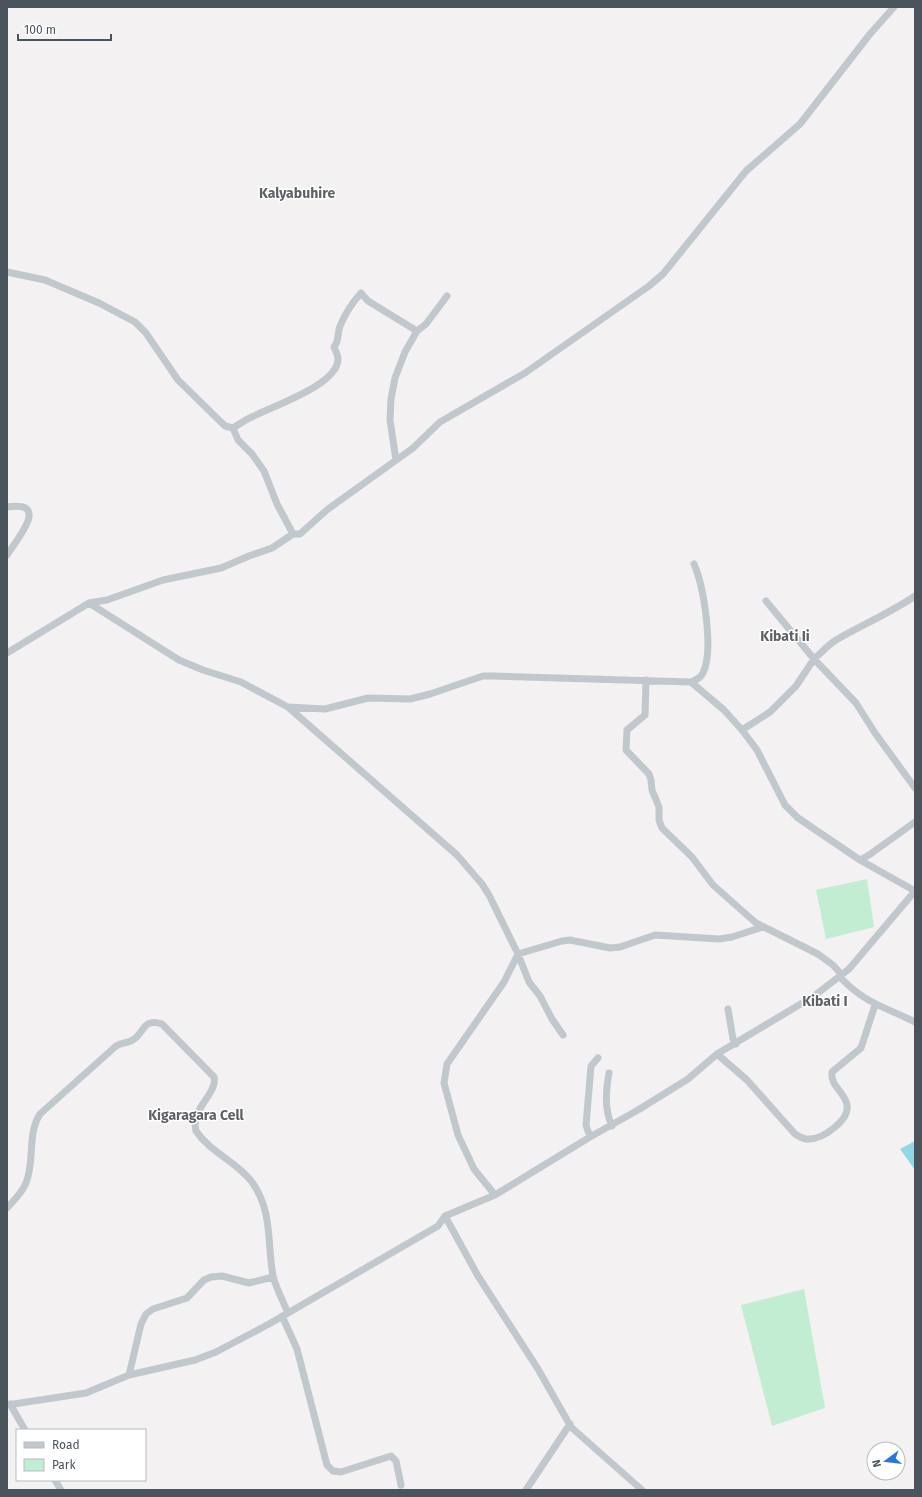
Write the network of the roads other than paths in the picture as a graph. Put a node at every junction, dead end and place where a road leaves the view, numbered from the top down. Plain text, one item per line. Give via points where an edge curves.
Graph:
1 (894, 7) edge
2 (7, 272) edge
3 (447, 296) dead end
4 (417, 331) junction
5 (233, 428) junction
6 (396, 460) junction
7 (7, 507) edge
8 (292, 534) junction
9 (7, 555) edge
10 (694, 564) dead end
11 (915, 596) edge
12 (766, 601) dead end
13 (89, 603) junction
14 (7, 653) edge
15 (814, 659) junction
16 (646, 680) junction
17 (691, 682) junction
18 (288, 707) junction
19 (742, 730) junction
20 (915, 788) edge
21 (915, 822) edge
22 (860, 860) junction
23 (763, 927) junction
24 (518, 954) junction
25 (840, 976) junction
26 (875, 1005) junction
27 (728, 1009) dead end
28 (915, 1022) edge
29 (563, 1034) dead end
30 (736, 1044) junction
31 (717, 1054) junction
32 (598, 1058) dead end
33 (609, 1072) dead end
34 (612, 1126) junction
35 (590, 1137) junction
36 (496, 1195) junction
37 (7, 1208) edge
38 (445, 1216) junction
39 (274, 1277) junction
40 (285, 1314) junction
41 (129, 1375) junction
42 (8, 1405) edge
43 (570, 1424) junction
44 (24, 1429) edge
45 (56, 1481) edge
46 (401, 1485) dead end
47 (61, 1490) edge
48 (526, 1490) edge
49 (642, 1490) edge

1 - 6 street via 800,124 746,171 663,274 525,372 440,422 413,448
2 - 5 street via 45,280 135,322 146,333 178,380 225,426
3 - 4 street via 426,324
4 - 5 street via 361,293 351,304 340,328 339,341 334,347 338,358 324,381
4 - 6 street via 399,366 391,400 390,430
5 - 8 street via 238,440 264,471
6 - 8 street via 328,508 300,534
7 - 9 street via 20,506 28,510 30,516 27,526
8 - 13 street via 272,548 221,568 163,580 107,600
10 - 17 street via 707,624 707,658 703,674
11 - 15 street via 879,619 835,641
12 - 15 street
13 - 14 street
13 - 18 street via 179,660 241,682
15 - 19 street via 796,686 770,712
15 - 20 street via 856,702
16 - 17 street
16 - 18 street via 483,676 410,699 368,698 325,709
16 - 23 street via 645,715 627,730 626,750 649,774 662,828 692,857 720,892
17 - 19 street via 724,710
18 - 24 street via 457,855 482,884
19 - 22 street via 757,750 786,805 798,818
21 - 22 street
22 - 25 street via 915,891 861,956
23 - 24 street via 720,939 656,935 610,948 570,940
23 - 25 street via 818,954 833,964
24 - 29 street via 529,982
24 - 36 street via 504,982 447,1064 444,1073 446,1093 467,1156 474,1169
25 - 26 street via 853,991
25 - 30 street via 788,1013
26 - 28 street
26 - 31 street via 861,1048 832,1072 834,1084 845,1097 847,1111 843,1120 817,1138 809,1140 795,1134 747,1080
27 - 30 street via 732,1039
30 - 31 street
31 - 34 street via 688,1079
32 - 35 street via 592,1066 586,1120
33 - 34 street via 607,1110
34 - 35 street
35 - 36 street
36 - 38 street
37 - 39 street via 26,1184 33,1130 40,1114 116,1046 132,1041 147,1024 157,1022 162,1024 214,1077 212,1088 195,1117 196,1131 220,1156 251,1182 259,1195 268,1220
38 - 40 street via 438,1226
38 - 43 street via 478,1276
39 - 40 street
39 - 41 street via 249,1283 222,1276 211,1277 204,1280 187,1298 153,1309 146,1314 141,1324
40 - 41 street via 216,1352 195,1360
40 - 46 street via 297,1349 327,1465 332,1471 341,1472 391,1456 396,1461
41 - 42 street via 86,1393
42 - 44 street
43 - 48 street
43 - 49 street
45 - 47 street

